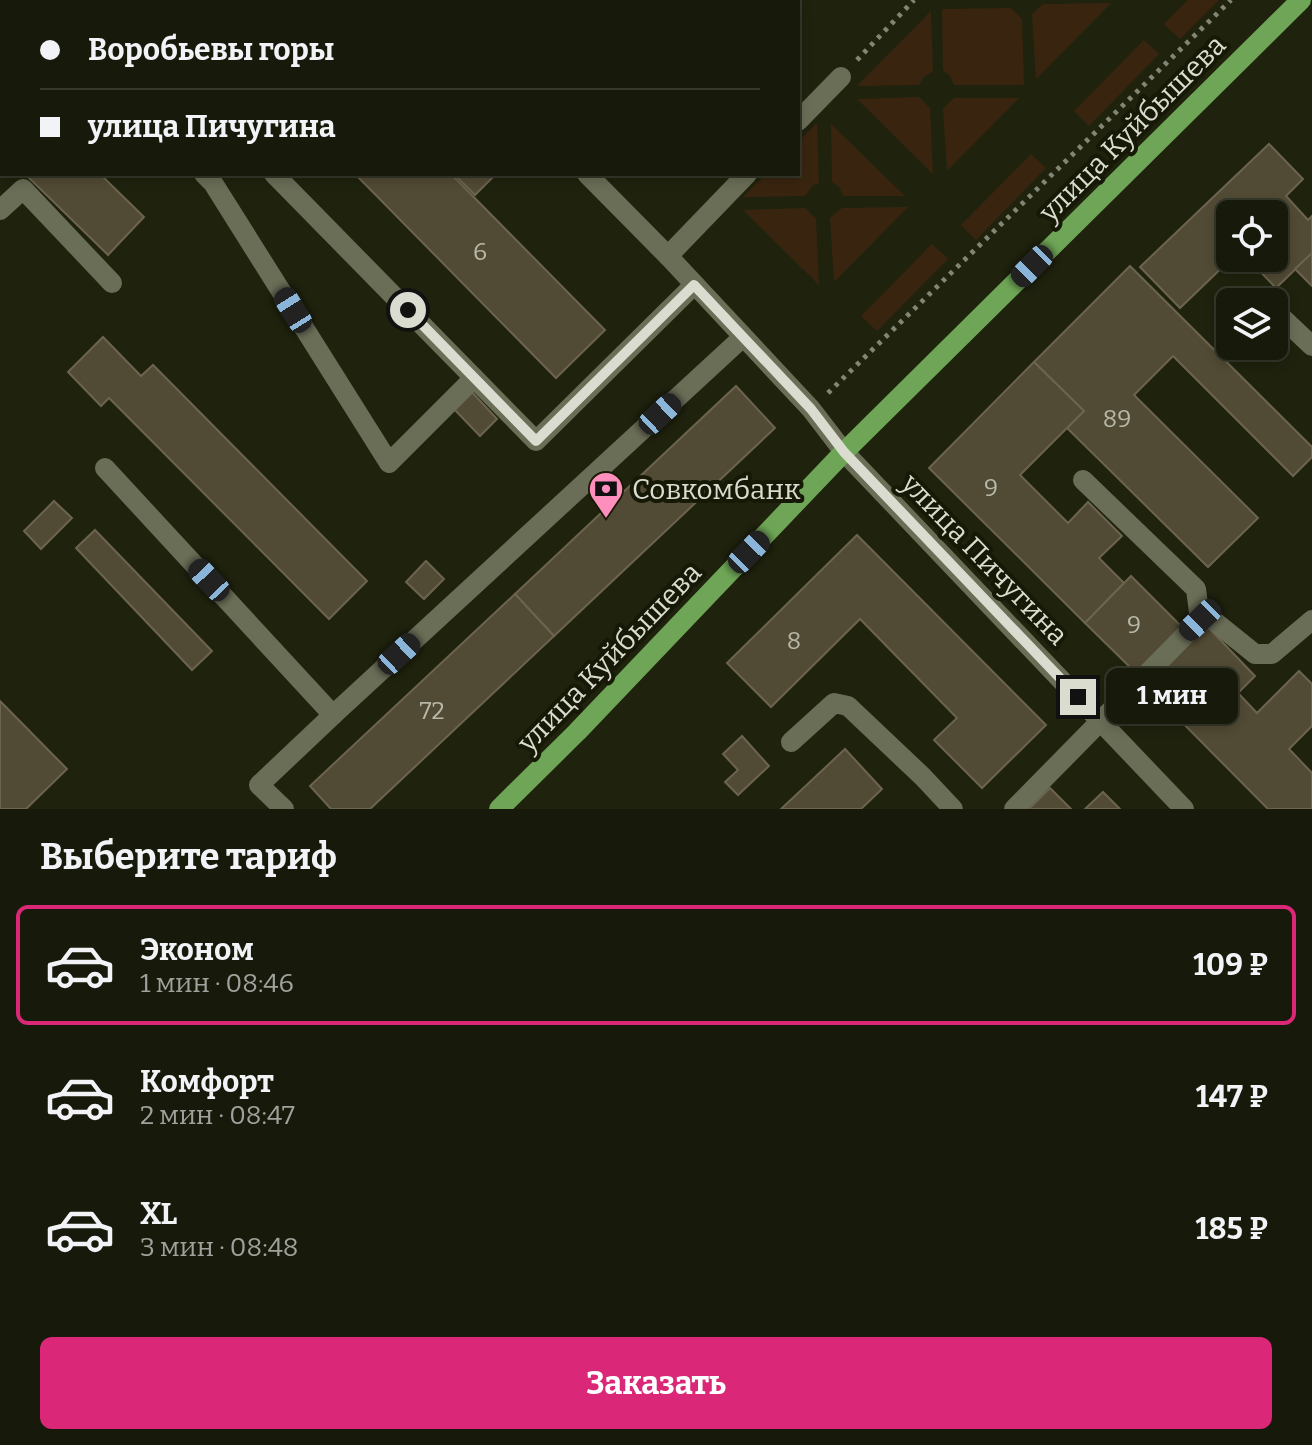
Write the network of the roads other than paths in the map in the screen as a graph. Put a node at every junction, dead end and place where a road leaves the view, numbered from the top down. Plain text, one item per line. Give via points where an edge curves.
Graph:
1 (1301, 0) edge
2 (841, 77) road end
3 (800, 119) edge
4 (276, 176) edge
5 (589, 176) edge
6 (745, 176) edge
7 (213, 177) edge
8 (0, 210) edge
9 (668, 256) junction
10 (112, 283) dead end
11 (694, 285) junction
12 (1288, 323) edge
13 (743, 337) junction
14 (1312, 346) edge
15 (474, 378) junction
16 (844, 452) junction
17 (105, 468) dead end
18 (1083, 480) dead end
19 (1200, 620) junction
20 (1312, 620) edge
21 (333, 715) junction
22 (1100, 720) junction
23 (791, 742) dead end
24 (284, 809) edge
25 (499, 809) edge
26 (953, 809) edge
27 (1014, 809) edge
28 (1184, 809) edge

1 - 16 main road, улица Куйбышева
2 - 3 street
4 - 15 street
5 - 9 street, улица Пичугина
6 - 9 street
7 - 15 street via 389,463
8 - 10 street via 23,189
9 - 11 street, улица Пичугина
11 - 13 street, улица Пичугина
11 - 15 street via 536,441
12 - 14 street
13 - 16 street, улица Пичугина
13 - 21 street
16 - 22 street, улица Пичугина
16 - 25 main road, улица Куйбышева
17 - 21 street
18 - 19 street via 1196,589
19 - 20 street via 1209,617 1255,654 1272,654
19 - 22 street
21 - 24 street via 259,785
22 - 27 street
22 - 28 street, улица Пичугина
23 - 26 street via 834,703 848,706

